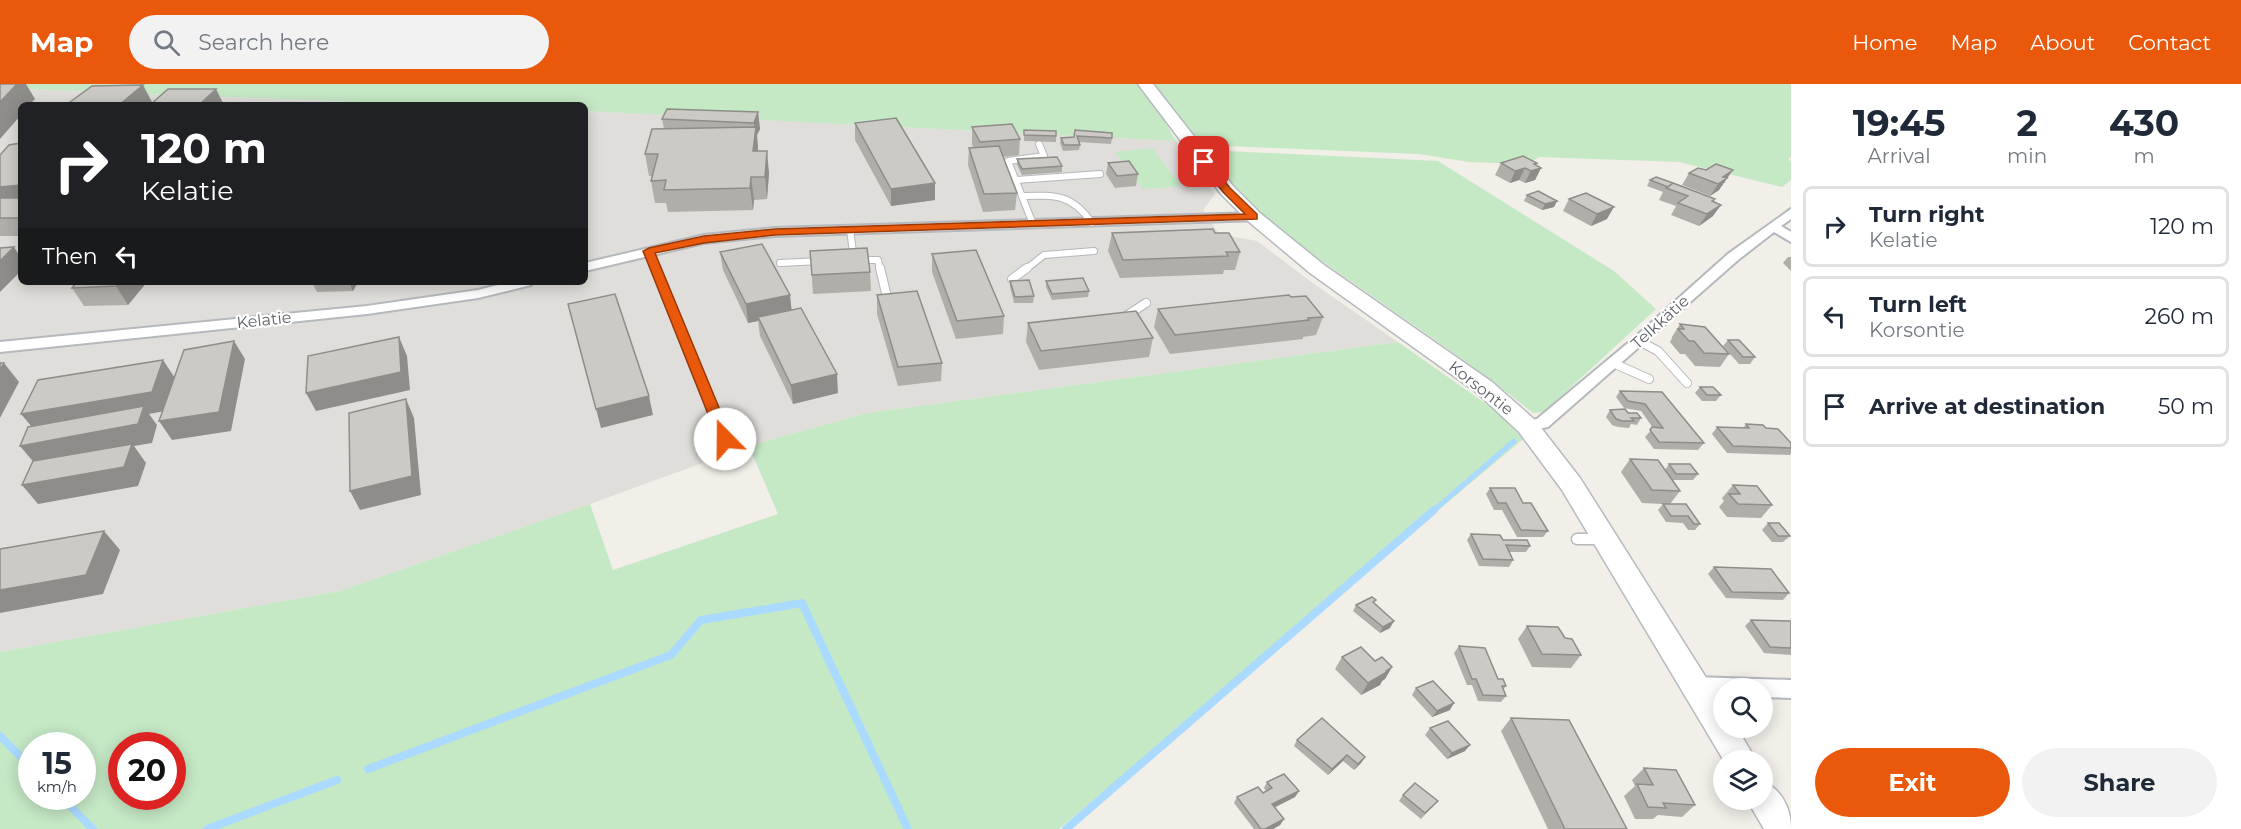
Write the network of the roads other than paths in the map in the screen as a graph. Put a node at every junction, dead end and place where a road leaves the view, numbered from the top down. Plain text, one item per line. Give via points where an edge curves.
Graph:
1 (1144, 84) edge
2 (1039, 144) dead end
3 (1100, 174) dead end
4 (1044, 178) junction
5 (1016, 180) junction
6 (1052, 195) junction
7 (1022, 196) junction
8 (1791, 213) edge
9 (1254, 216) junction
10 (1092, 223) junction
11 (1033, 224) junction
12 (1774, 227) junction
13 (850, 230) junction
14 (1791, 238) edge
15 (649, 251) junction
16 (1094, 251) dead end
17 (843, 260) edge
18 (854, 260) junction
19 (833, 261) edge
20 (780, 263) dead end
21 (588, 266) edge
22 (1012, 279) edge
23 (514, 285) edge
24 (886, 293) edge
25 (1146, 303) dead end
26 (1115, 316) edge
27 (1639, 341) junction
28 (0, 347) edge
29 (1613, 363) junction
30 (1649, 379) dead end
31 (1687, 383) dead end
32 (1527, 426) junction
33 (725, 439) dead end
34 (1577, 539) dead end
35 (1605, 539) junction
36 (1694, 686) junction
37 (1791, 689) edge
38 (1734, 750) edge
39 (1771, 810) edge
40 (1783, 829) edge

1 - 9 main road, Korsontie via 1227,190
2 - 5 lane via 1044,156 1008,161
3 - 4 lane
4 - 5 lane
4 - 6 lane
5 - 7 lane
6 - 7 lane
6 - 10 lane via 1076,202
7 - 11 lane
8 - 12 street, Telkkätie
9 - 10 street
9 - 32 main road, Korsontie via 1317,269 1484,387
10 - 11 street
11 - 13 street
12 - 14 street
12 - 27 street, Telkkätie via 1733,256
13 - 15 street via 704,239
13 - 18 lane
15 - 21 street
15 - 33 lane
16 - 22 lane via 1044,255
17 - 18 lane
18 - 24 lane via 878,260
19 - 20 lane
23 - 28 street, Kelatie via 367,310
25 - 26 lane via 1126,315
27 - 29 street, Telkkätie
27 - 31 lane via 1658,351
29 - 30 lane
29 - 32 street, Telkkätie via 1542,423
32 - 35 main road, Korsontie
34 - 35 lane
35 - 36 main road, Korsontie
36 - 37 street
36 - 38 main road, Korsontie
39 - 40 main road

